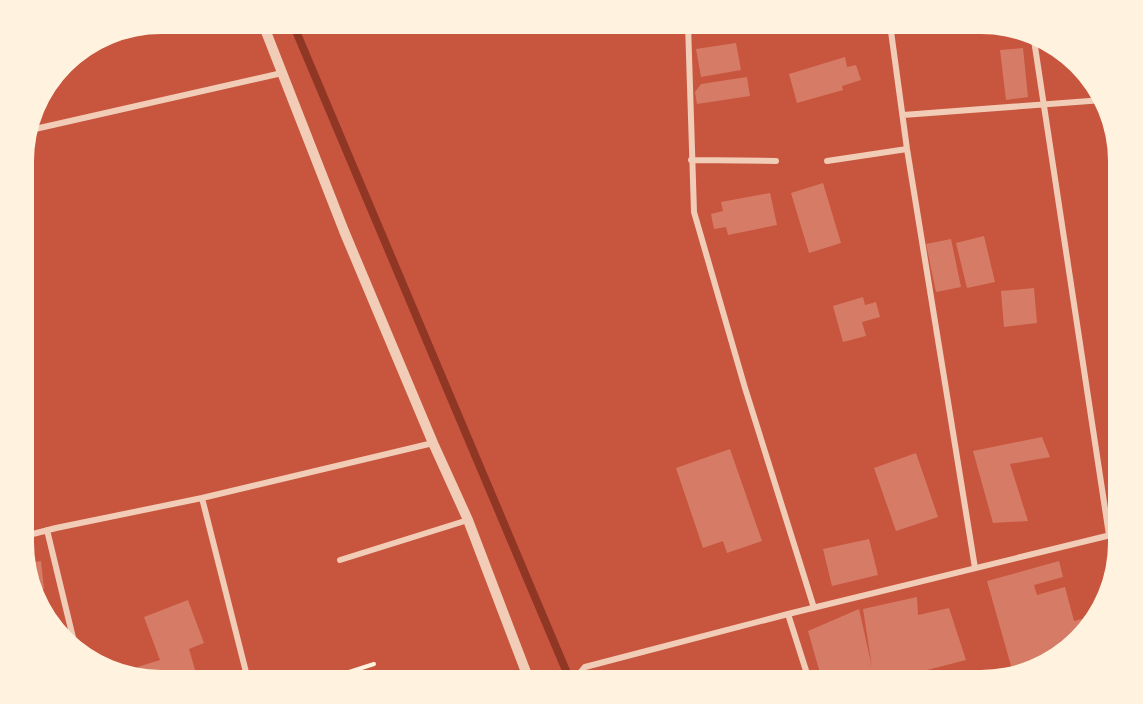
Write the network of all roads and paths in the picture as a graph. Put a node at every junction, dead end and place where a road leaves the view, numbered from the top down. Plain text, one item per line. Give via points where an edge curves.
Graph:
1 (267, 34) edge
2 (688, 34) edge
3 (891, 34) edge
4 (1035, 47) edge
5 (282, 73) junction
6 (1093, 101) edge
7 (1044, 105) junction
8 (903, 115) junction
9 (39, 128) edge
10 (907, 149) junction
11 (691, 160) junction
12 (776, 161) dead end
13 (827, 161) dead end
14 (433, 443) junction
15 (202, 498) junction
16 (468, 520) junction
17 (1108, 528) edge
18 (47, 530) junction
19 (34, 534) edge
20 (1108, 535) edge
21 (340, 560) dead end
22 (975, 568) junction
23 (814, 608) junction
24 (789, 614) junction
25 (72, 632) edge
26 (374, 664) dead end
27 (583, 669) edge
28 (806, 669) edge
29 (245, 670) edge
30 (356, 670) edge
31 (525, 670) edge

1 - 5 street
2 - 11 street
3 - 8 street
4 - 7 street
5 - 9 street
5 - 14 street
6 - 7 street
7 - 8 street
7 - 17 street
8 - 10 street
10 - 13 street
10 - 22 street
11 - 12 street
11 - 23 street via 694,212
14 - 15 street
14 - 16 street
15 - 18 street
15 - 29 street
16 - 21 street
16 - 31 street
18 - 19 street
18 - 25 street
20 - 22 street
22 - 23 street
23 - 24 street
24 - 27 street
24 - 28 street
26 - 30 path

